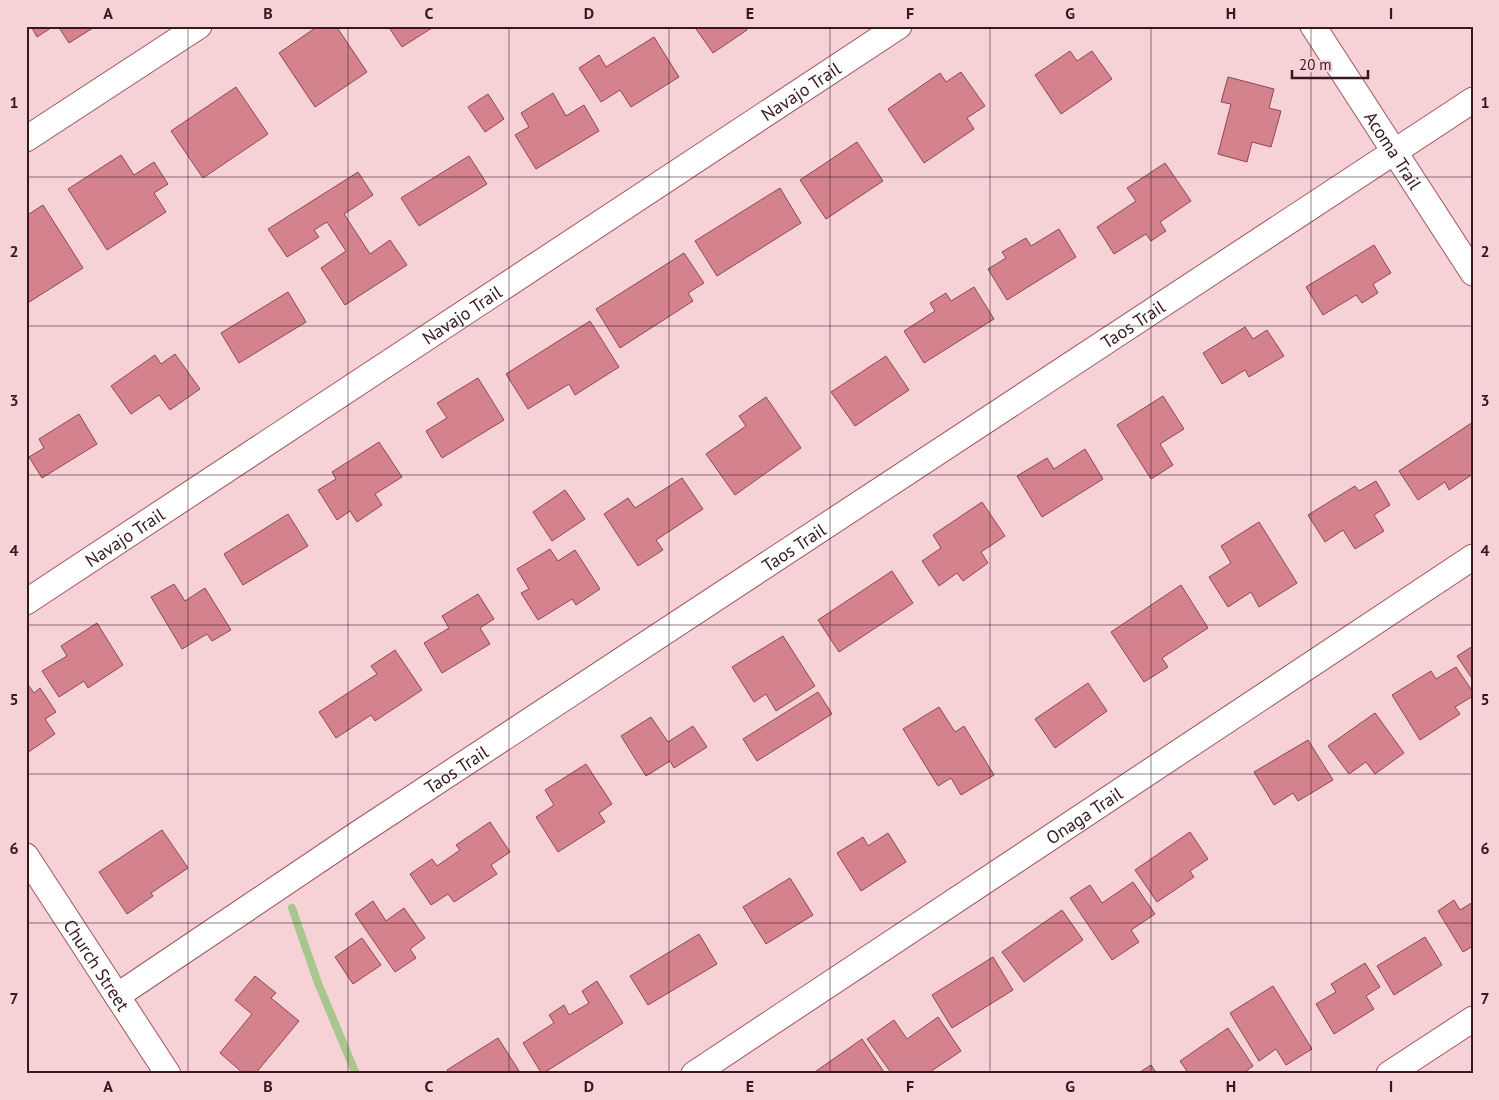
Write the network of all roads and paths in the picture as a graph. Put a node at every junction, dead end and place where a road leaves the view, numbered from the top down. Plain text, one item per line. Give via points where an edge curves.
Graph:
1 (199, 26) edge
2 (899, 26) edge
3 (1313, 26) edge
4 (1473, 100) edge
5 (26, 139) edge
6 (1394, 152) junction
7 (1473, 273) edge
8 (1473, 557) edge
9 (26, 602) edge
10 (26, 856) edge
11 (117, 996) junction
12 (1473, 1018) edge
13 (168, 1074) edge
14 (694, 1074) edge
15 (1389, 1074) edge

1 - 5 street
2 - 9 street, Navajo Trail
3 - 6 street, Acoma Trail
4 - 6 street, Taos Trail
6 - 7 street, Acoma Trail
6 - 11 street, Taos Trail
8 - 14 street, Onaga Trail
10 - 11 street, Church Street
11 - 13 street, Church Street
12 - 15 street

